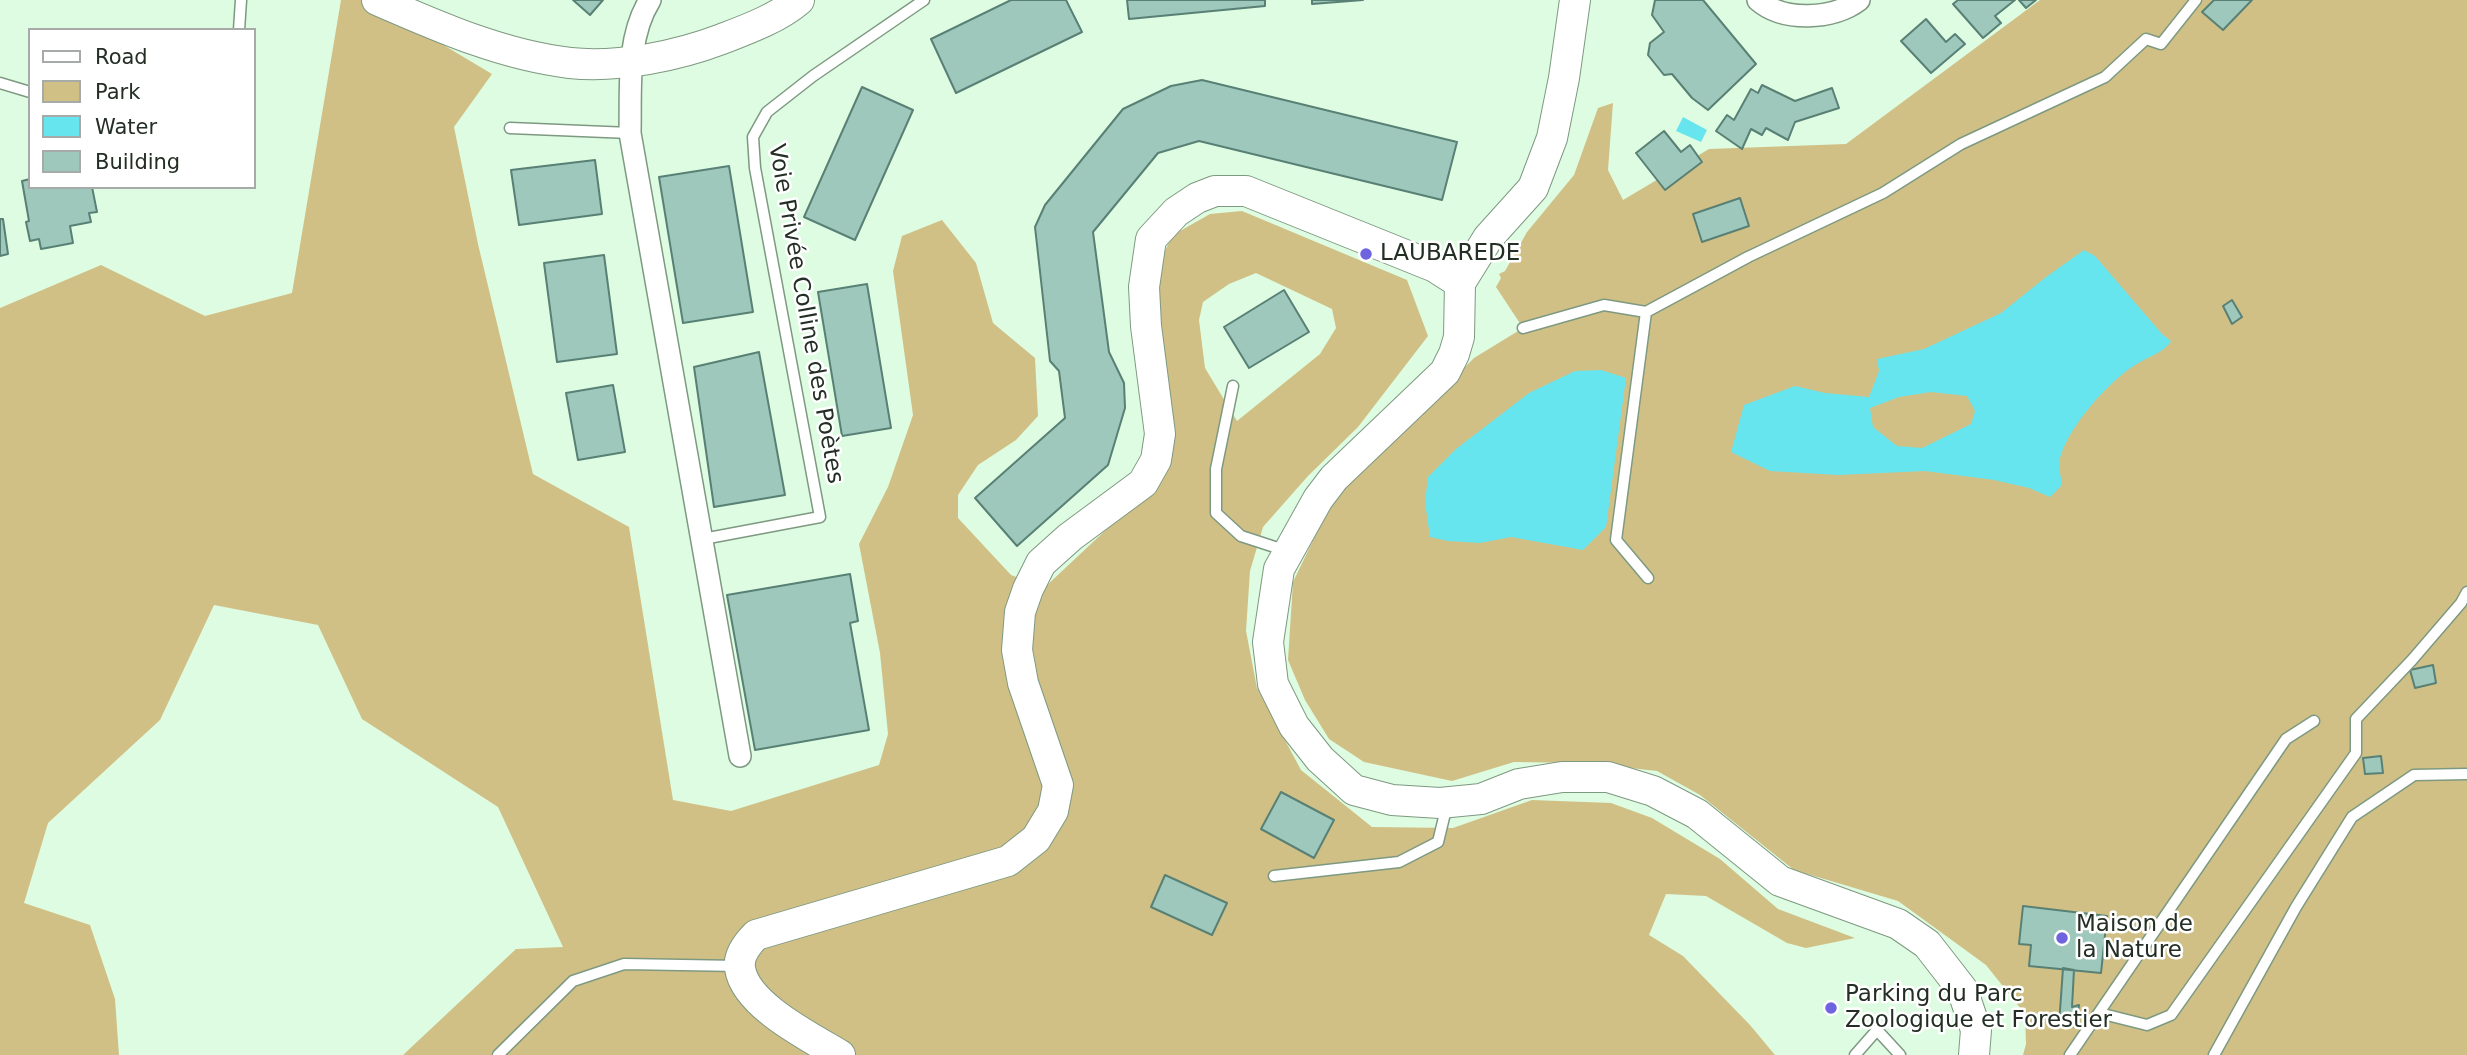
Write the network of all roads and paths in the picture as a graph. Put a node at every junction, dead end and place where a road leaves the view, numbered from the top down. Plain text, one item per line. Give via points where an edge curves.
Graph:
1 (241, 0) edge
2 (377, 0) edge
3 (650, 0) edge
4 (799, 0) edge
5 (923, 0) edge
6 (1575, 0) edge
7 (1758, 0) edge
8 (1859, 0) edge
9 (2196, 0) edge
10 (239, 28) edge
11 (632, 62) junction
12 (0, 83) edge
13 (28, 91) edge
14 (510, 128) dead end
15 (630, 133) junction
16 (1460, 283) junction
17 (1646, 312) junction
18 (1523, 328) dead end
19 (1233, 386) dead end
20 (703, 539) junction
21 (1287, 551) junction
22 (1648, 578) dead end
23 (2467, 592) edge
24 (2314, 722) dead end
25 (740, 756) dead end
26 (2467, 774) edge
27 (1448, 802) junction
28 (1274, 876) dead end
29 (739, 966) junction
30 (2099, 1013) junction
31 (498, 1055) edge
32 (840, 1055) edge
33 (1854, 1055) edge
34 (1900, 1055) edge
35 (1974, 1055) edge
36 (2070, 1055) edge
37 (2214, 1055) edge

1 - 10 lane
2 - 11 main road via 482,43 523,53 571,63
3 - 11 street via 640,16
4 - 11 main road via 745,30 689,51
5 - 20 lane, Voie Privée Colline des Poètes via 767,112 753,137 820,517
6 - 16 main road via 1552,138 1533,188 1494,230
7 - 8 street via 1793,16 1825,14
9 - 17 lane via 2161,44 2146,39 2105,77 1961,144 1883,193
11 - 15 street
12 - 13 lane
14 - 15 lane
15 - 20 street
16 - 21 main road via 1459,337 1445,372 1334,478
16 - 29 main road via 1435,267 1246,191 1215,191 1176,212 1151,239 1144,287 1160,434 1156,460 1143,483 1041,563 1020,612 1017,650 1023,683 1058,785 1053,811 1035,839 1008,861 756,934 744,947
17 - 18 lane via 1604,305
17 - 22 lane via 1616,540
19 - 21 lane via 1216,469 1216,513 1241,536
20 - 25 street
21 - 27 main road via 1279,569 1268,642 1272,684 1294,726 1320,759 1354,790 1392,800
23 - 30 lane via 2356,719 2356,753 2171,1014 2147,1025
24 - 30 lane via 2286,739
26 - 37 lane via 2414,775 2352,817
27 - 28 lane via 1438,842 1399,862
27 - 35 main road via 1481,799 1518,784 1562,777 1608,777 1653,791 1697,814 1780,881 1898,924 1927,944 1962,989 1976,1030
29 - 31 lane via 624,964 573,981
29 - 32 main road via 749,991 788,1024
30 - 36 lane
33 - 34 lane via 1877,1030

